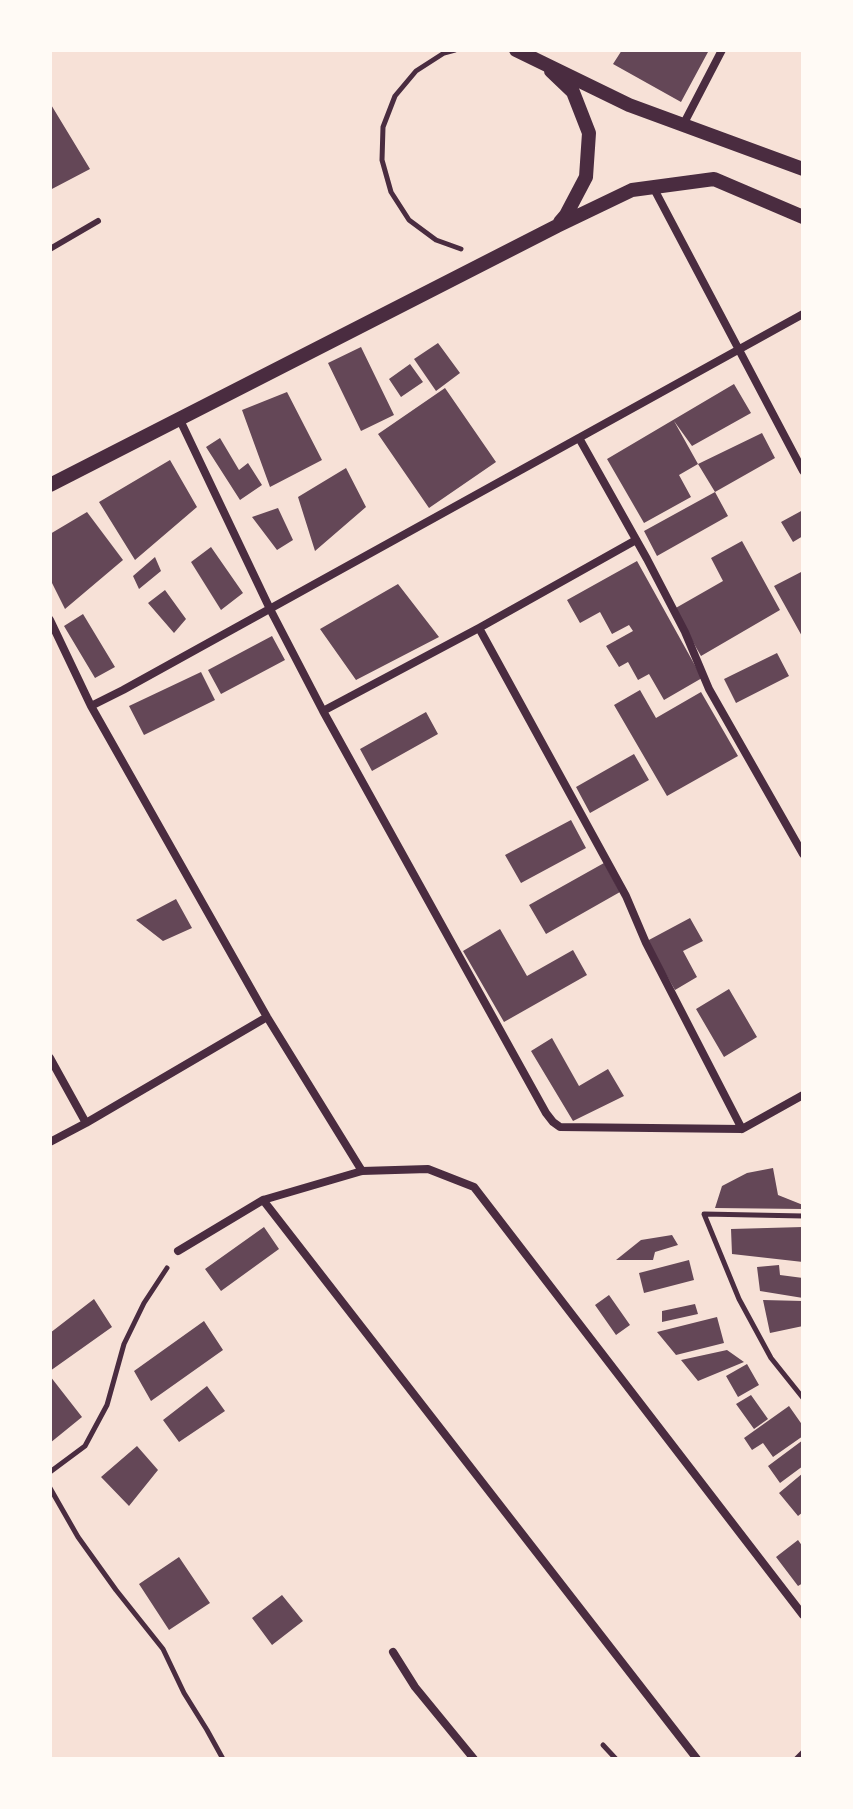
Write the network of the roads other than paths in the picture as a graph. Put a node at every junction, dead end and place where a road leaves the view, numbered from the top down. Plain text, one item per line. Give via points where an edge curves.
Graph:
1 (516, 50) edge
2 (722, 50) edge
3 (542, 62) junction
4 (683, 125) junction
5 (803, 169) edge
6 (653, 187) junction
7 (803, 217) edge
8 (98, 221) dead end
9 (557, 226) junction
10 (50, 249) edge
11 (803, 314) edge
12 (739, 350) junction
13 (179, 418) junction
14 (579, 438) junction
15 (803, 471) edge
16 (50, 485) edge
17 (636, 540) junction
18 (270, 609) junction
19 (50, 620) edge
20 (479, 628) junction
21 (91, 706) junction
22 (323, 711) junction
23 (803, 854) edge
24 (267, 1017) junction
25 (50, 1058) edge
26 (803, 1095) edge
27 (86, 1123) junction
28 (742, 1129) junction
29 (50, 1142) edge
30 (362, 1171) junction
31 (263, 1200) junction
32 (178, 1251) road end
33 (803, 1615) edge
34 (393, 1652) dead end
35 (474, 1759) edge
36 (697, 1759) edge

1 - 3 street
2 - 4 street
3 - 4 street
3 - 9 street via 573,92 589,133 586,177
4 - 5 street
6 - 7 street via 714,179
6 - 9 street via 632,190
6 - 12 street
8 - 10 lane
9 - 13 street
11 - 12 street
12 - 14 street
12 - 15 street
13 - 16 street
13 - 18 street
14 - 17 street
14 - 18 street
17 - 20 street
17 - 23 street via 709,689
18 - 21 street
18 - 22 street
19 - 21 street
20 - 22 street
20 - 28 street via 626,896
21 - 24 street
22 - 28 street via 553,1122 560,1127
24 - 27 street
24 - 30 street
25 - 27 street
26 - 28 street
27 - 29 street
30 - 31 street
30 - 33 street via 428,1169 474,1187
31 - 32 street
31 - 36 street
34 - 35 street

